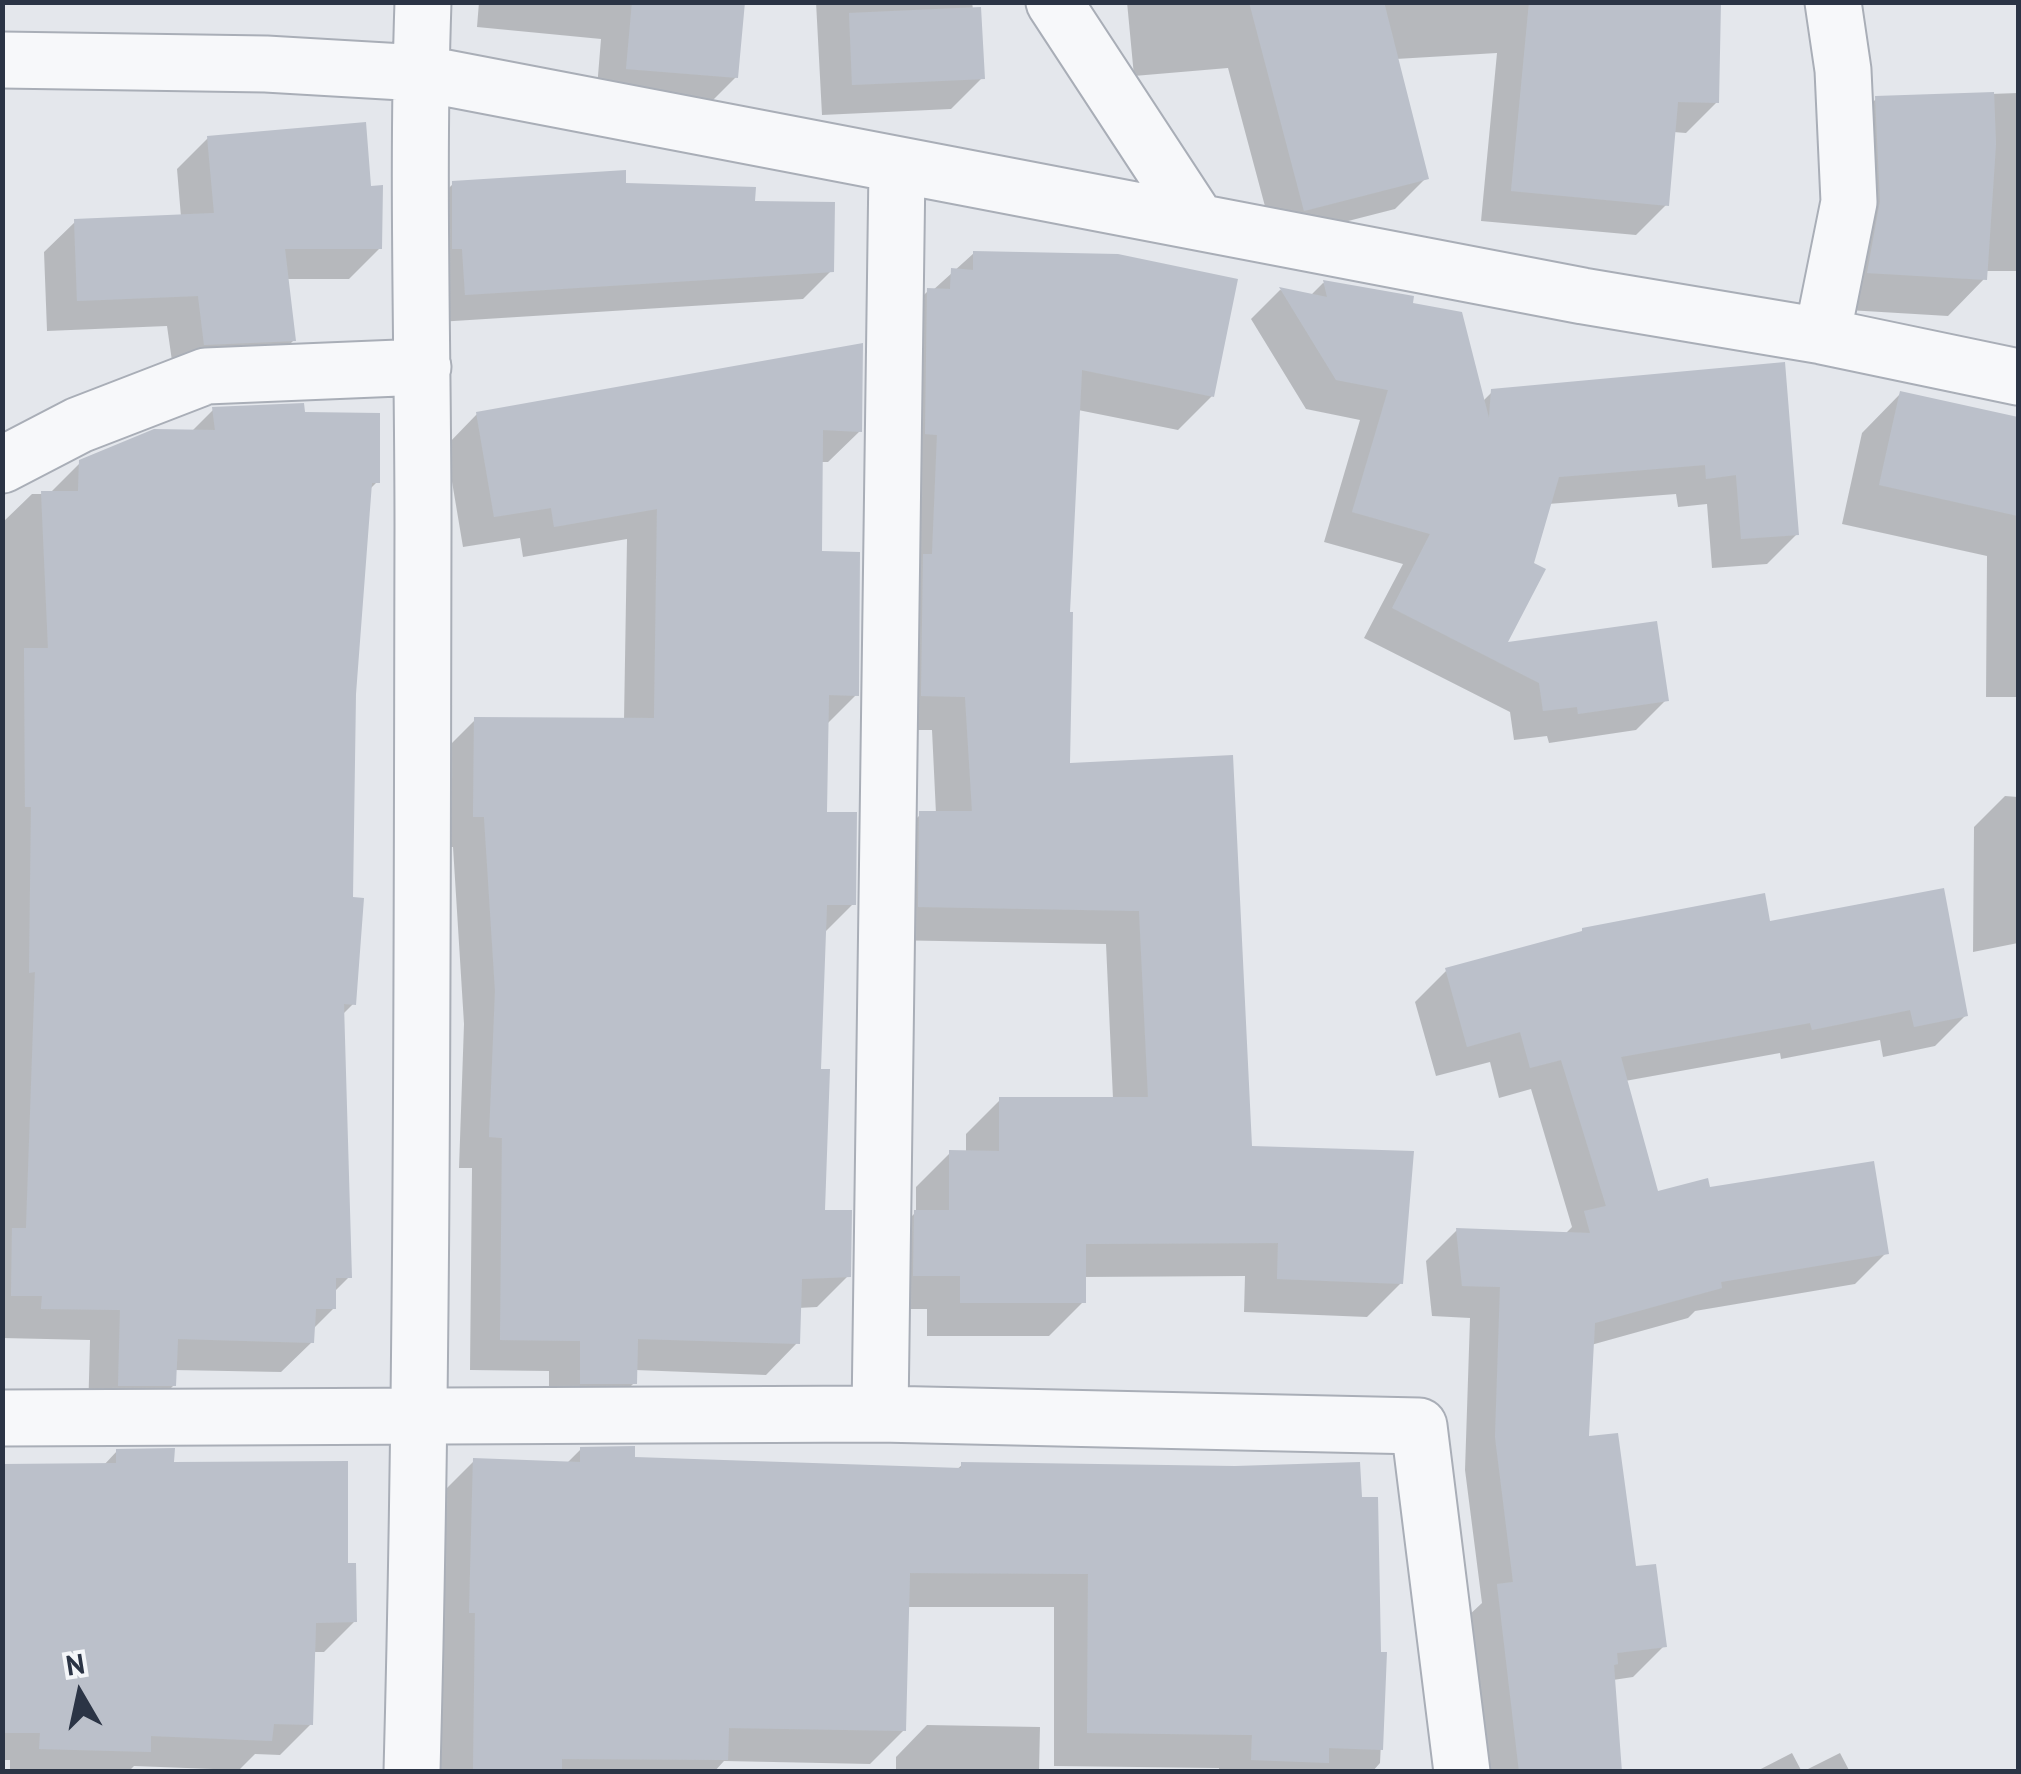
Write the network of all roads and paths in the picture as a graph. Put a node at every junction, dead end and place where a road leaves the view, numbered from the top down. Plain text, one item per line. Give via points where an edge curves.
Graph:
1 (423, 2) edge
2 (1054, 2) edge
3 (1833, 2) edge
4 (2, 60) edge
5 (420, 73) junction
6 (897, 167) junction
7 (1198, 222) junction
8 (1822, 336) junction
9 (424, 367) junction
10 (2018, 377) edge
11 (2, 465) edge
12 (421, 1414) junction
13 (880, 1414) junction
14 (2, 1418) edge
15 (412, 1772) edge
16 (1462, 1772) edge

1 - 5 street
2 - 7 street
3 - 8 street via 1850,202
4 - 5 street
5 - 6 street
5 - 9 street
6 - 7 street
6 - 13 street
7 - 8 street
8 - 10 street
9 - 11 street via 206,376 79,425
9 - 12 street
12 - 13 street
12 - 14 street
12 - 15 street
13 - 16 street via 1418,1426

